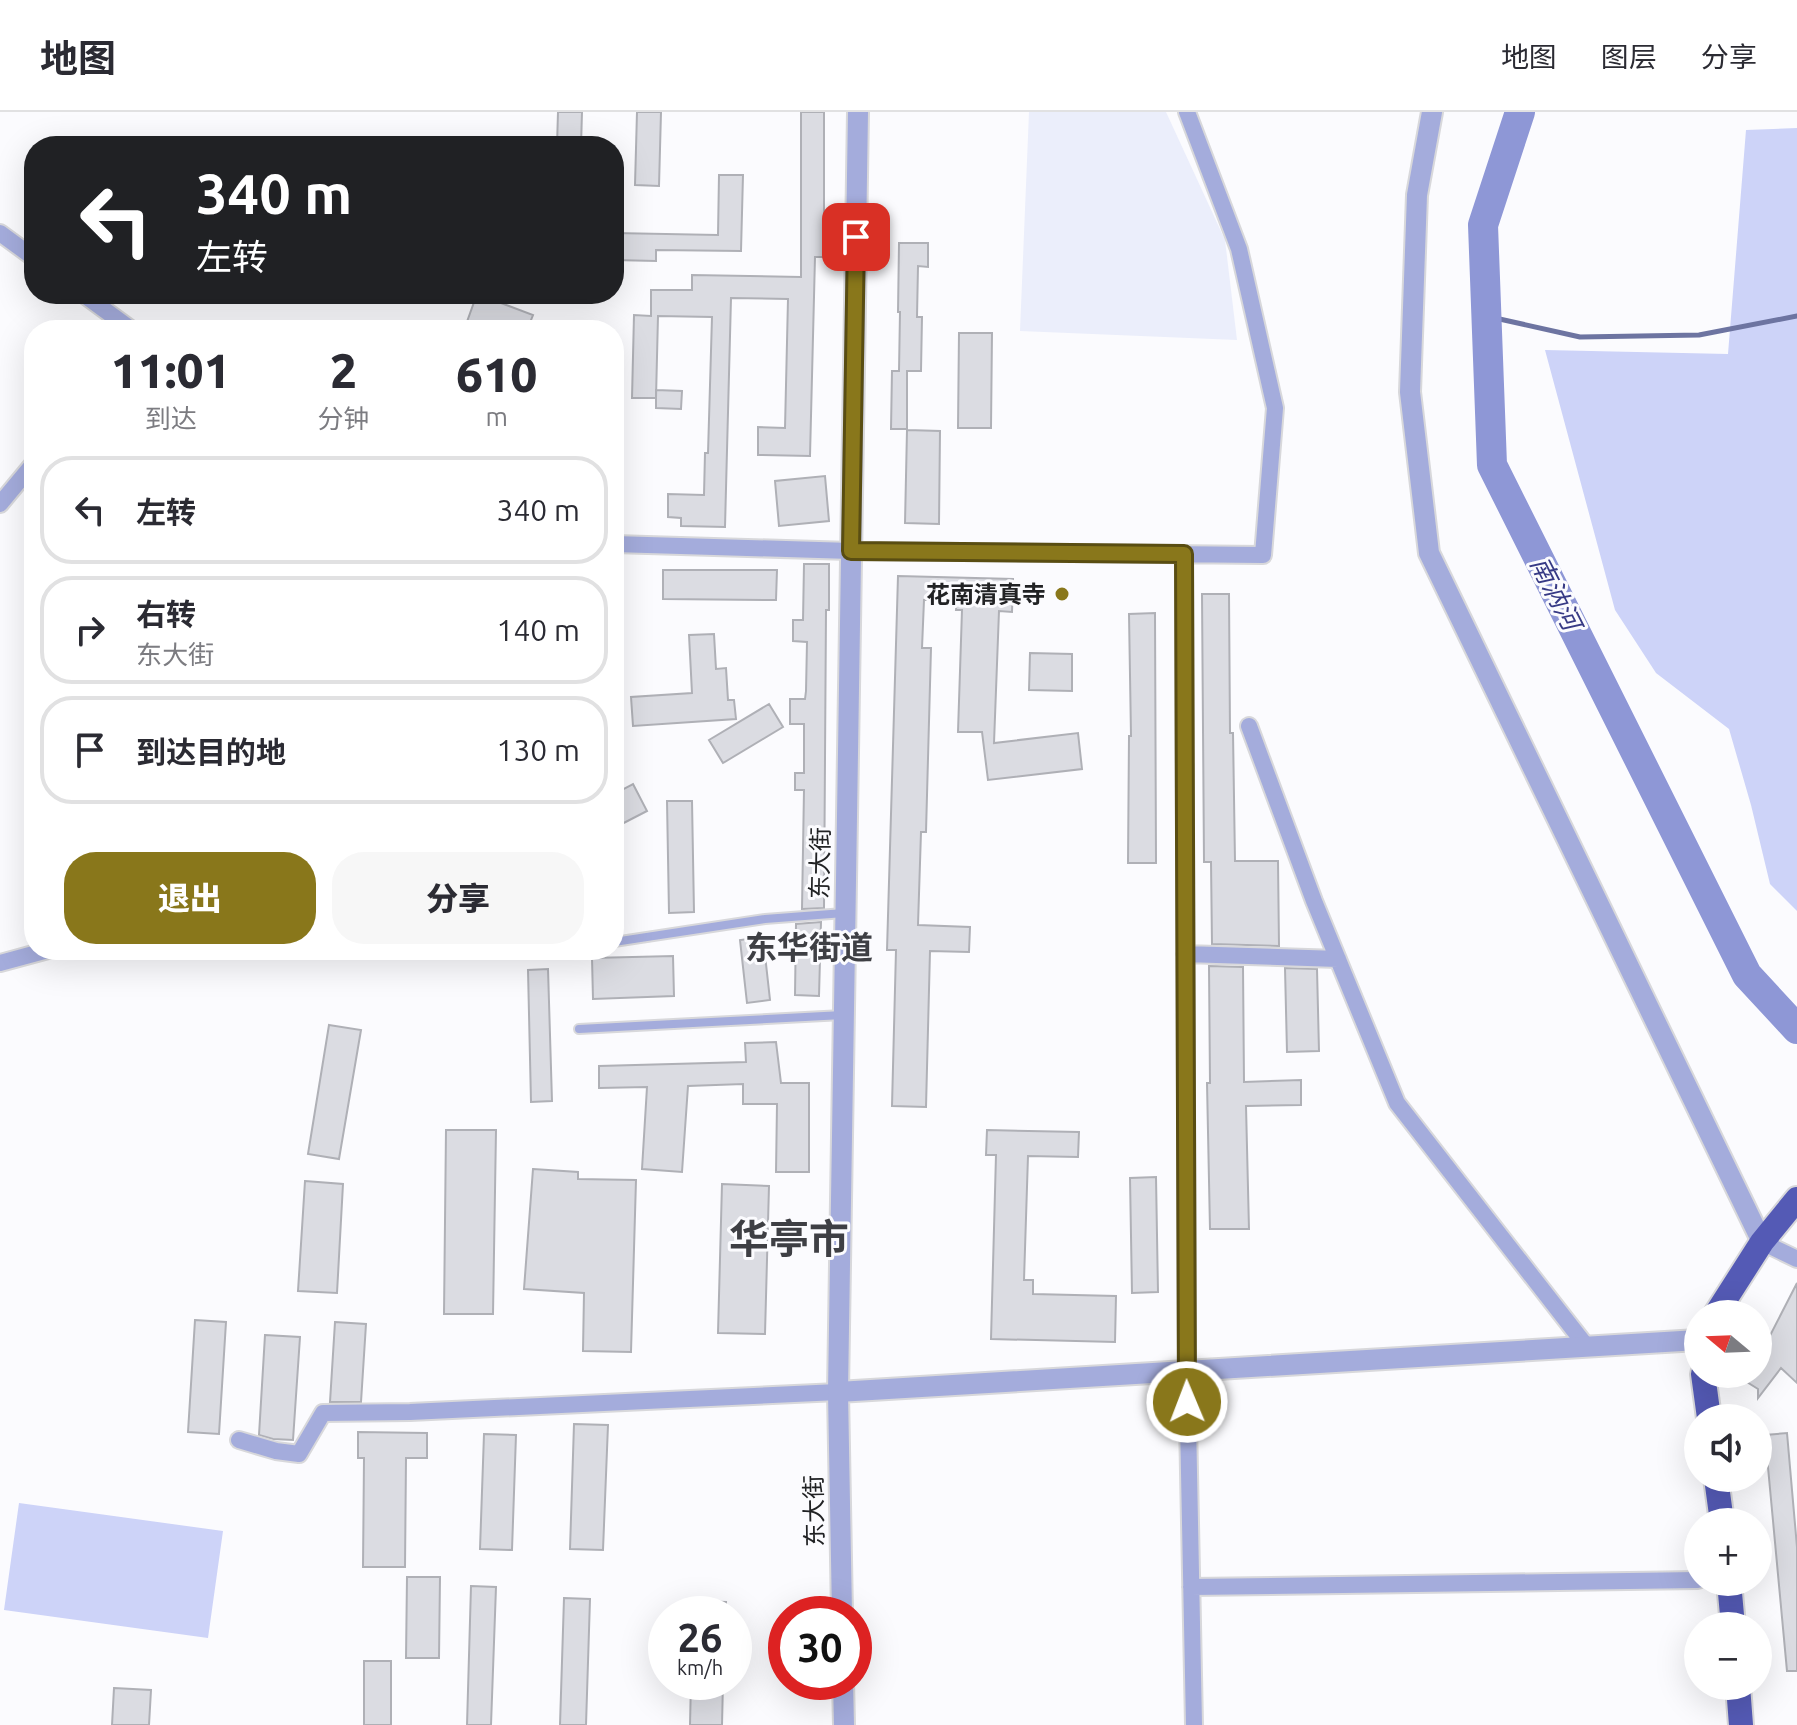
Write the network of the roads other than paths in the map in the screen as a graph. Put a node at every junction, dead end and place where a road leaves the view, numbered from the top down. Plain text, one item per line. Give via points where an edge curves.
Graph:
1 (858, 112) edge
2 (1187, 112) edge
3 (1432, 112) edge
4 (0, 233) edge
5 (24, 251) edge
6 (97, 304) edge
7 (118, 320) edge
8 (24, 475) edge
9 (0, 504) edge
10 (624, 544) edge
11 (851, 551) junction
12 (1184, 554) junction
13 (1249, 726) dead end
14 (845, 913) junction
15 (624, 940) edge
16 (1185, 954) junction
17 (24, 956) edge
18 (1338, 959) junction
19 (0, 963) edge
20 (844, 1015) junction
21 (579, 1029) dead end
22 (1792, 1205) edge
23 (1762, 1242) junction
24 (1797, 1259) edge
25 (1725, 1300) edge
26 (1684, 1341) edge
27 (1587, 1347) junction
28 (1187, 1371) junction
29 (838, 1392) junction
30 (239, 1440) dead end
31 (1684, 1580) edge
32 (1191, 1587) junction
33 (842, 1596) edge
34 (843, 1700) edge
35 (1739, 1700) edge
36 (844, 1725) edge
37 (1194, 1725) edge
38 (1741, 1725) edge

1 - 11 street, 东大街
2 - 12 street via 1239,249 1275,408 1263,555
3 - 23 street via 1417,195 1410,392 1429,553
4 - 5 street
6 - 7 street
8 - 9 street
10 - 11 street
11 - 12 street
11 - 14 street, 东大街
12 - 16 street
13 - 18 street
14 - 15 lane
14 - 20 street, 东大街
16 - 18 street
16 - 28 street
17 - 19 street
18 - 27 street via 1397,1103
20 - 21 lane
20 - 29 street, 东大街
22 - 23 highway
23 - 24 street
23 - 25 highway
26 - 27 street
27 - 28 street
28 - 29 street
28 - 32 street
29 - 30 street via 323,1413 299,1454
29 - 33 street, 东大街
31 - 32 street
32 - 37 street
34 - 36 street
35 - 38 highway

